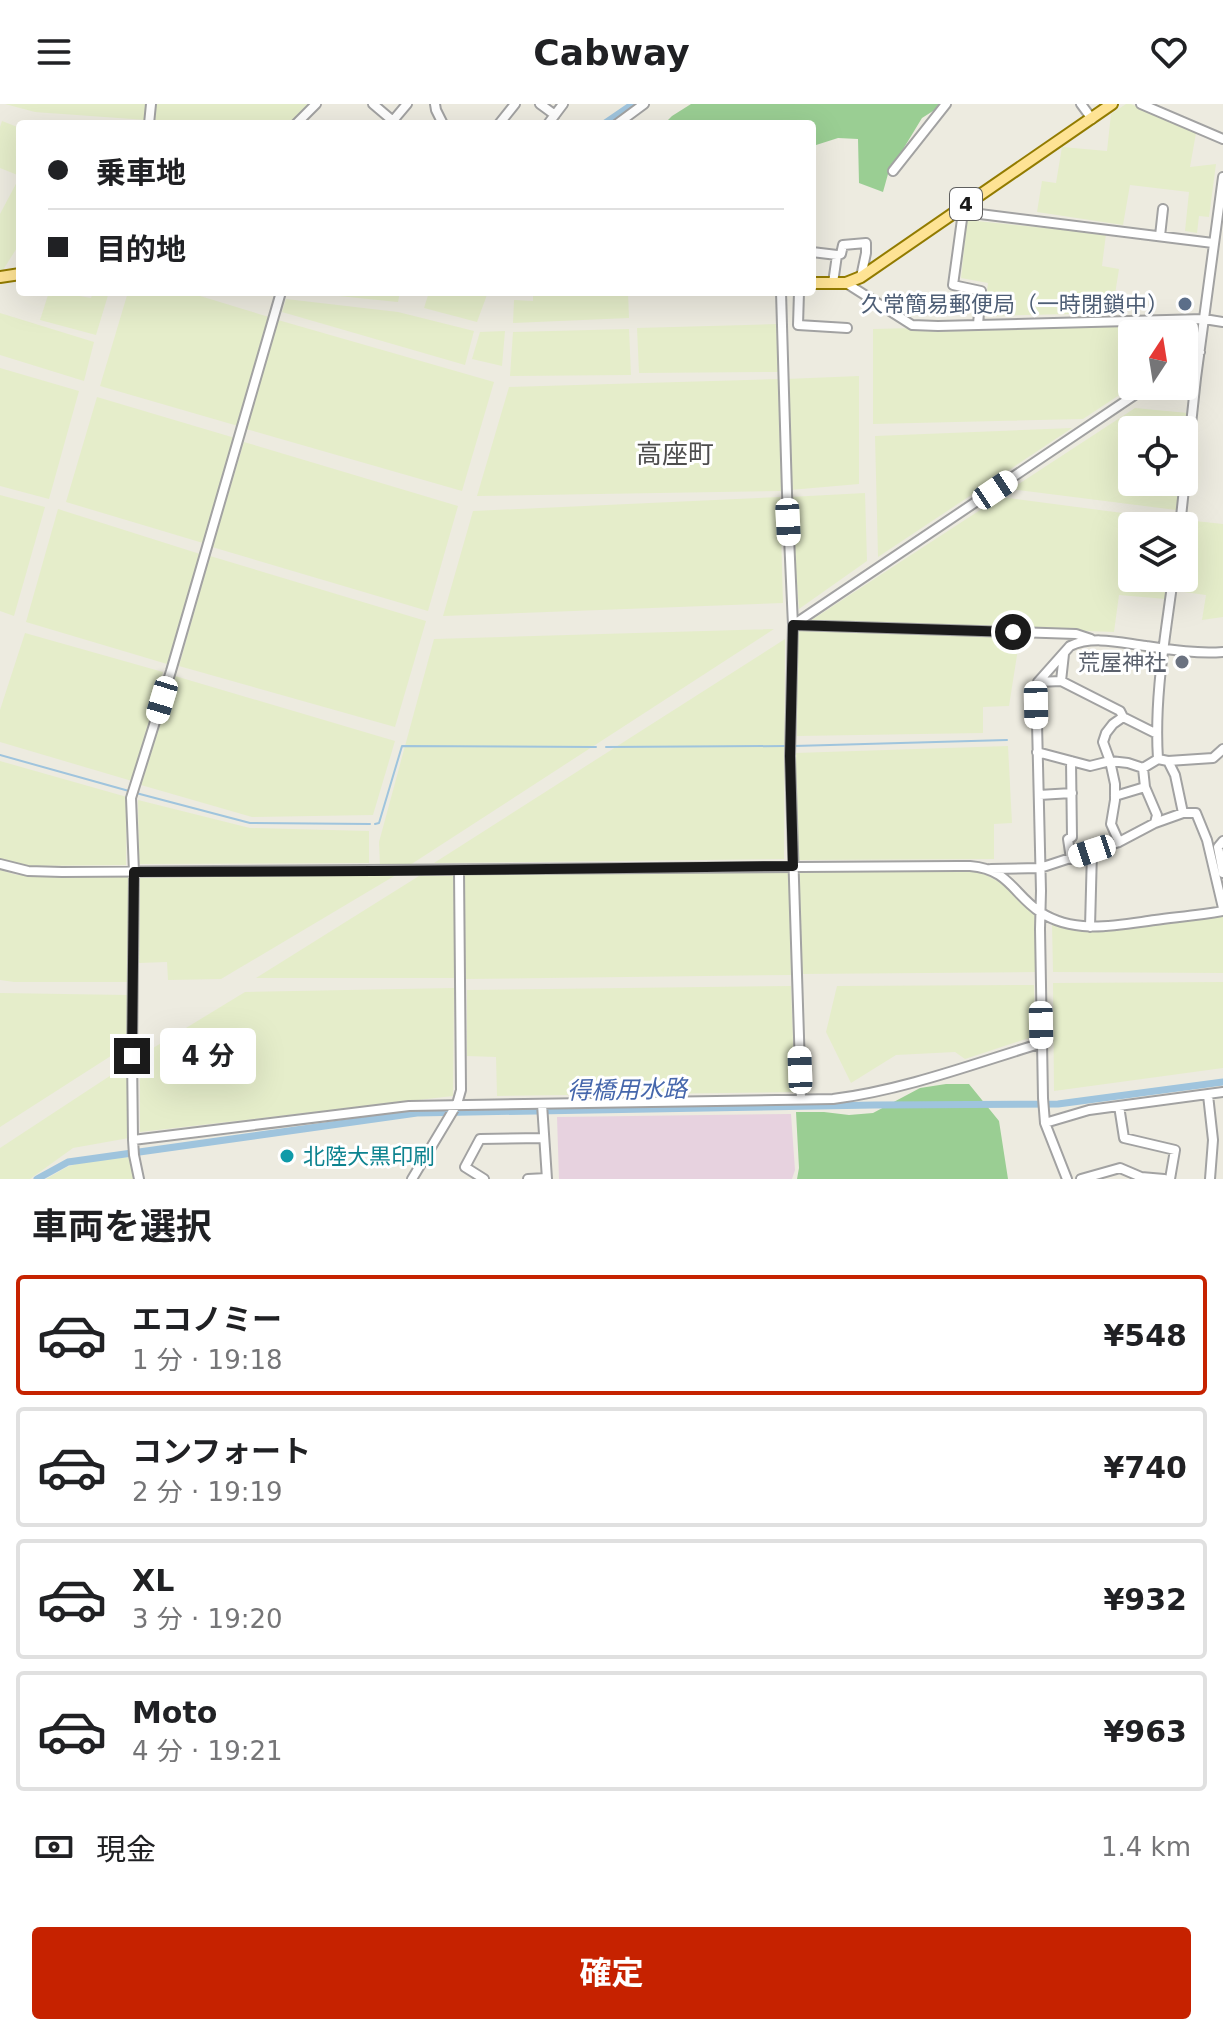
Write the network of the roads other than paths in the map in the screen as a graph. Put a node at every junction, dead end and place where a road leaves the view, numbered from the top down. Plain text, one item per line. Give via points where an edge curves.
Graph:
1 (316, 104) edge
2 (373, 104) edge
3 (407, 104) edge
4 (515, 104) edge
5 (540, 104) edge
6 (563, 104) edge
7 (644, 104) edge
8 (946, 104) edge
9 (1081, 104) edge
10 (1112, 104) edge
11 (1141, 104) edge
12 (555, 115) junction
13 (1092, 119) junction
14 (303, 120) edge
15 (390, 120) edge
16 (394, 120) edge
17 (502, 120) edge
18 (551, 120) edge
19 (622, 120) edge
20 (1223, 139) edge
21 (893, 171) dead end
22 (1223, 177) edge
23 (1163, 209) dead end
24 (959, 212) junction
25 (1160, 236) junction
26 (1213, 243) junction
27 (816, 252) edge
28 (837, 255) junction
29 (861, 277) junction
30 (816, 283) edge
31 (833, 283) junction
32 (846, 283) junction
33 (280, 296) edge
34 (781, 296) edge
35 (799, 296) edge
36 (1204, 319) junction
37 (1223, 322) edge
38 (978, 324) junction
39 (847, 328) dead end
40 (1200, 352) joint
41 (1127, 400) edge
42 (1182, 512) edge
43 (1171, 592) edge
44 (793, 625) junction
45 (1095, 641) junction
46 (1164, 649) junction
47 (1223, 652) edge
48 (1064, 653) junction
49 (1061, 681) junction
50 (1038, 682) junction
51 (1123, 717) junction
52 (1157, 734) junction
53 (1223, 749) edge
54 (1037, 752) junction
55 (1163, 760) junction
56 (1071, 761) junction
57 (1110, 761) junction
58 (1143, 768) junction
59 (1145, 787) junction
60 (1072, 793) junction
61 (1039, 795) junction
62 (1115, 796) junction
63 (1183, 813) junction
64 (1155, 823) junction
65 (1223, 841) edge
66 (1119, 842) junction
67 (1092, 851) junction
68 (1071, 859) junction
69 (0, 864) edge
70 (793, 866) junction
71 (1040, 868) junction
72 (987, 869) junction
73 (459, 871) junction
74 (134, 872) junction
75 (1223, 873) edge
76 (1223, 909) edge
77 (1040, 912) junction
78 (1090, 927) junction
79 (1042, 1043) junction
80 (1223, 1092) edge
81 (1208, 1095) junction
82 (801, 1099) junction
83 (1119, 1106) junction
84 (454, 1109) junction
85 (542, 1109) junction
86 (1045, 1123) junction
87 (544, 1138) junction
88 (134, 1148) junction
89 (547, 1178) edge
90 (139, 1179) edge
91 (412, 1179) edge
92 (484, 1179) edge
93 (528, 1179) edge
94 (1067, 1179) edge
95 (1081, 1179) edge
96 (1164, 1179) edge
97 (1170, 1179) edge
98 (1210, 1179) edge

1 - 14 street
2 - 15 street
3 - 16 street
4 - 17 street
5 - 12 street
6 - 12 street
7 - 19 street
8 - 21 street
9 - 13 street
10 - 13 main road, 4
11 - 20 street
12 - 18 street
13 - 24 main road, 4
22 - 26 street
23 - 25 street
24 - 25 street
24 - 29 main road, 4
24 - 38 street via 953,285 981,291
25 - 26 street
26 - 36 street
27 - 28 street
28 - 29 street via 843,245 866,243
28 - 31 street
29 - 32 main road, 4
30 - 31 main road, 4
31 - 32 main road, 4
32 - 38 street via 912,325
33 - 74 street via 131,798
34 - 44 street
35 - 39 street via 798,325
36 - 37 street
36 - 38 street
36 - 40 street
40 - 42 street
41 - 44 street
43 - 46 street
44 - 45 street via 1076,634
44 - 70 street
45 - 46 street
45 - 48 street via 1077,643
46 - 47 street
46 - 52 street
48 - 49 street
48 - 50 street
49 - 50 street
49 - 51 street
50 - 54 street
51 - 52 street
51 - 57 street via 1103,742
52 - 55 street
53 - 55 street via 1213,758
54 - 56 street
54 - 61 street
55 - 58 street
55 - 63 street via 1175,775
56 - 57 street via 1090,766
56 - 60 street
57 - 58 street
57 - 62 street
58 - 59 street
59 - 62 street
59 - 64 street via 1157,815
60 - 61 street
60 - 68 street
61 - 71 street
62 - 66 street via 1111,824
63 - 64 street
63 - 76 street via 1196,813
64 - 66 street
65 - 75 street via 1218,852
66 - 67 street
67 - 68 street
67 - 78 street
68 - 71 street
69 - 74 street via 28,871
70 - 72 street
70 - 73 street
70 - 82 street
71 - 72 street
71 - 77 street
72 - 77 street via 1011,883
73 - 74 street
73 - 84 street via 461,1090
74 - 88 street
76 - 78 street
77 - 78 street
77 - 79 street
79 - 82 street via 894,1088
79 - 86 street
80 - 81 street
81 - 83 street
81 - 98 street
82 - 85 street
83 - 86 street
83 - 97 street via 1124,1138 1175,1150
84 - 85 street
84 - 88 street via 409,1106
84 - 91 street
85 - 87 street
86 - 94 street
87 - 89 street
87 - 92 street via 480,1139 465,1167
88 - 90 street
89 - 93 street
95 - 96 street via 1120,1168

